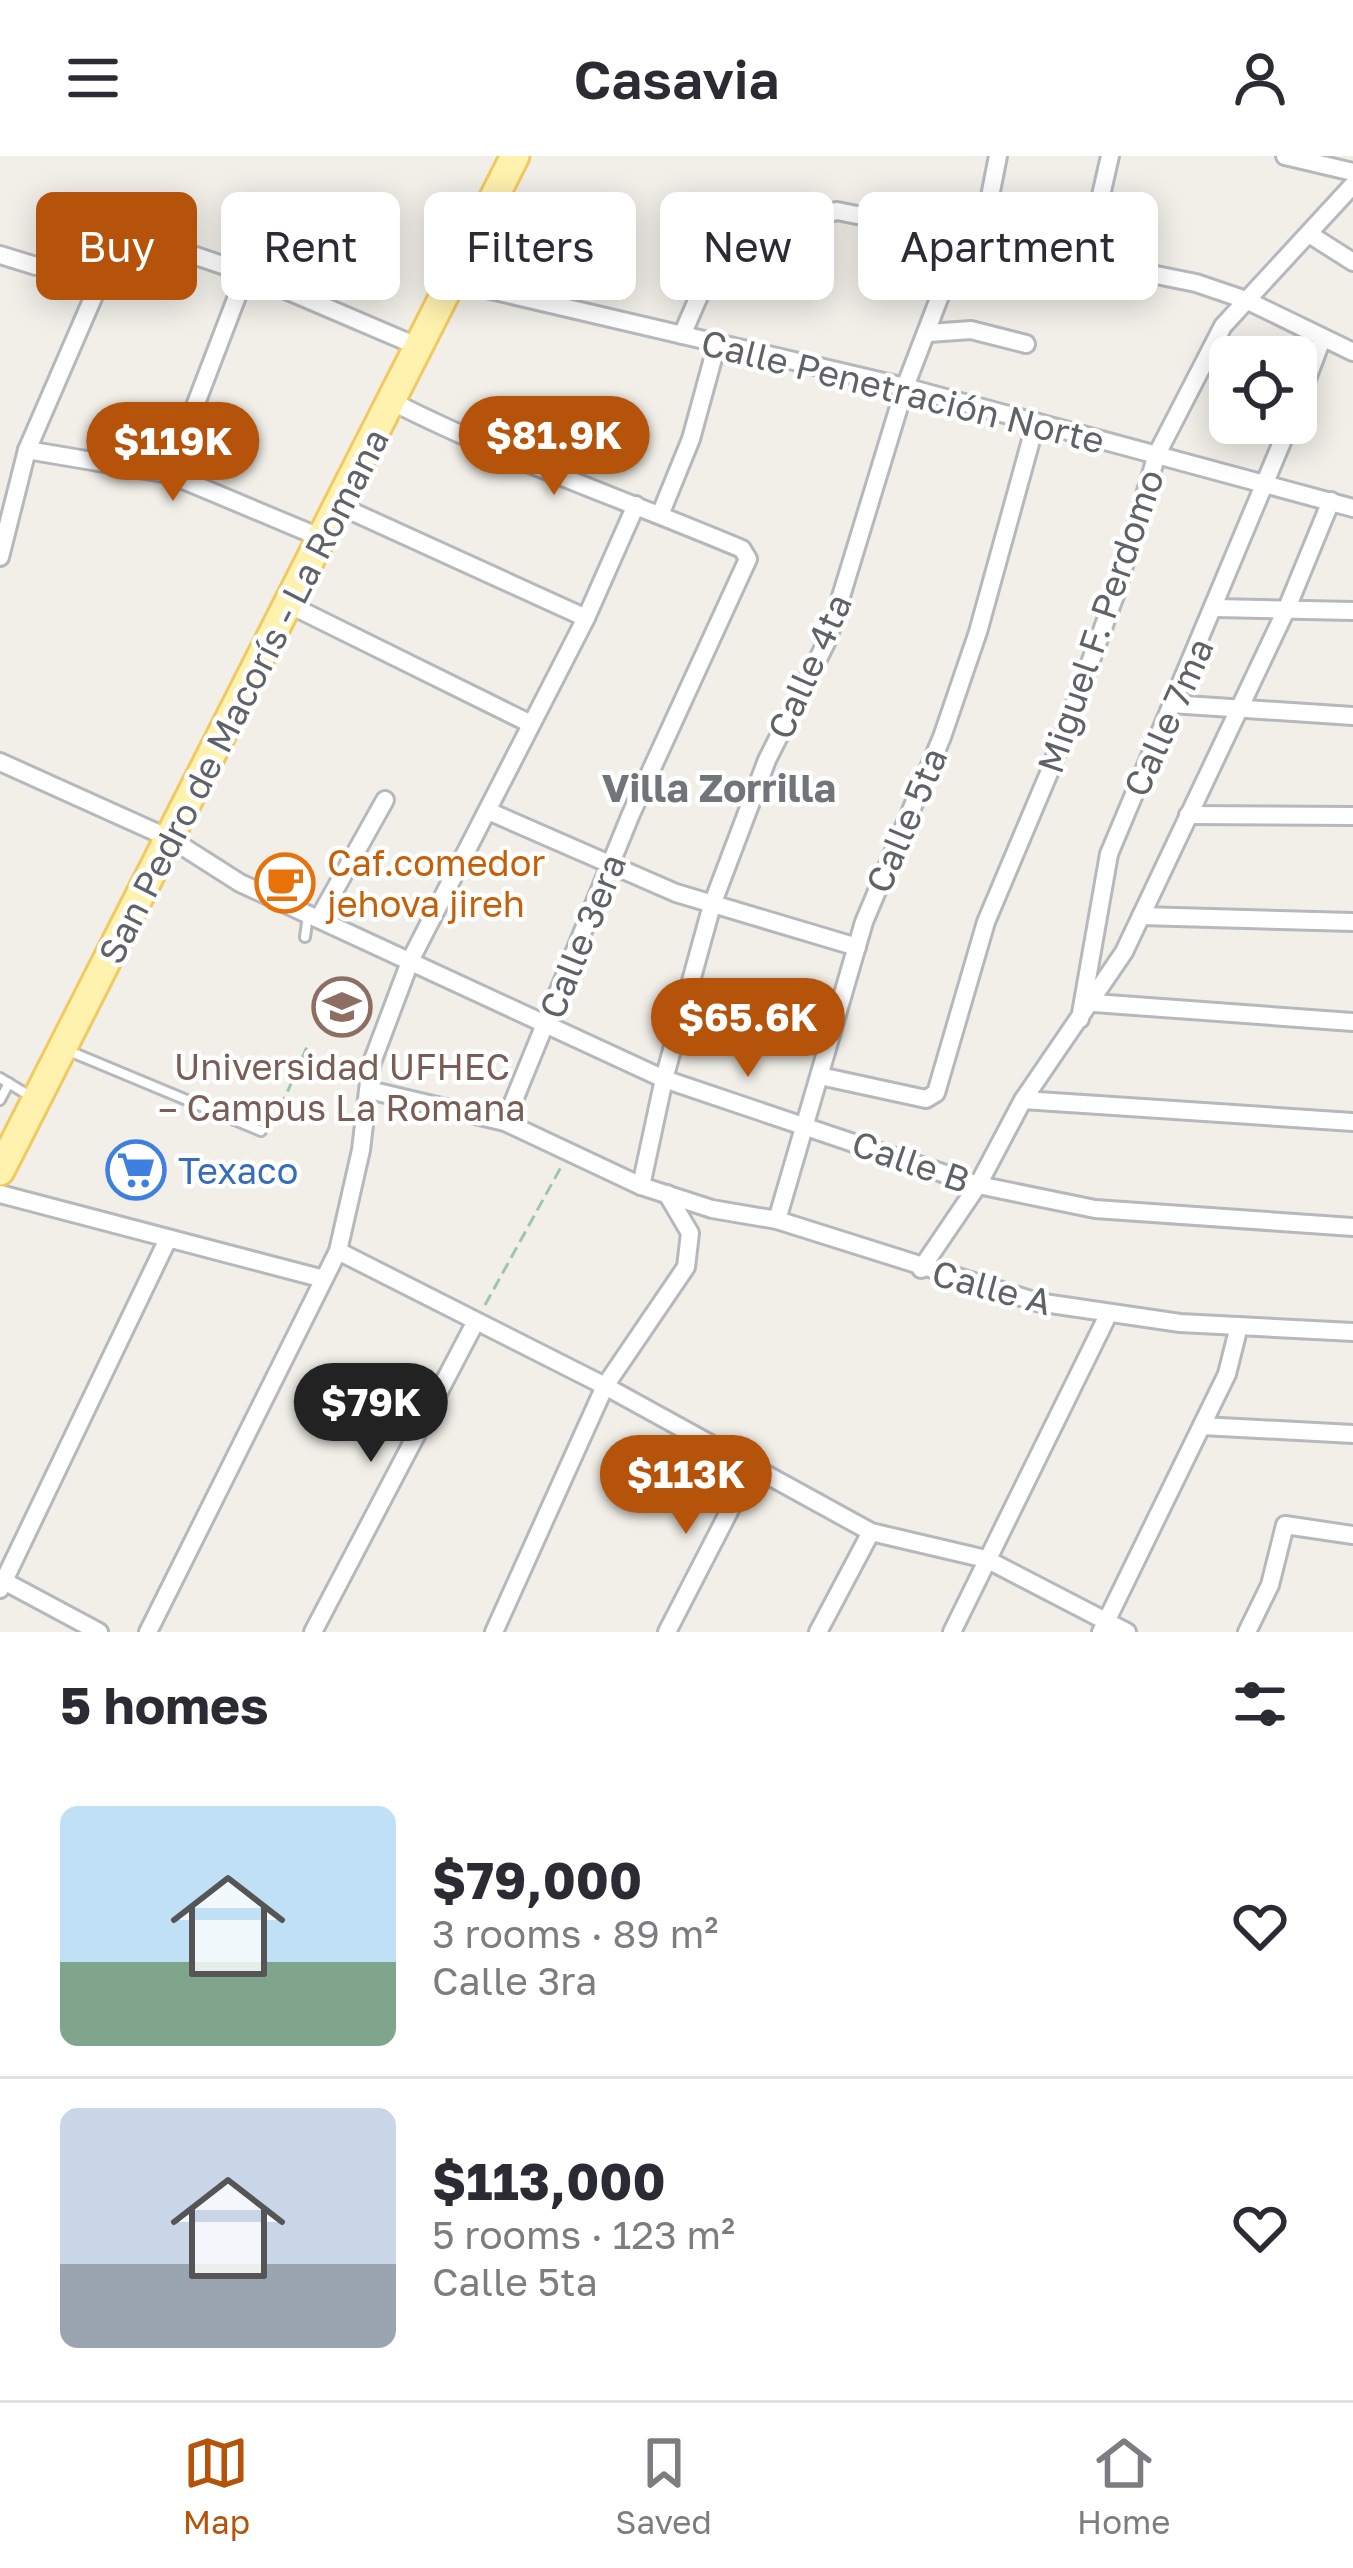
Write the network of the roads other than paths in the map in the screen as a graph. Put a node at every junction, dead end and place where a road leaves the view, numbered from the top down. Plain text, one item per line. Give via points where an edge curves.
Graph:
1 (515, 156) edge
2 (998, 156) edge
3 (1110, 156) edge
4 (1285, 156) edge
5 (1353, 172) edge
6 (1353, 185) edge
7 (497, 192) edge
8 (991, 192) edge
9 (1102, 192) edge
10 (858, 215) edge
11 (1309, 234) junction
12 (0, 255) edge
13 (1353, 262) edge
14 (36, 266) edge
15 (1158, 279) edge
16 (92, 300) edge
17 (236, 300) edge
18 (309, 300) edge
19 (442, 300) edge
20 (550, 300) edge
21 (940, 300) edge
22 (1246, 300) junction
23 (928, 333) junction
24 (682, 335) junction
25 (1322, 339) junction
26 (717, 344) junction
27 (1025, 344) dead end
28 (418, 347) junction
29 (1317, 352) edge
30 (1353, 352) edge
31 (904, 387) junction
32 (393, 402) junction
33 (1036, 422) junction
34 (1282, 444) edge
35 (27, 450) junction
36 (1157, 454) junction
37 (169, 474) junction
38 (1267, 483) junction
39 (1331, 501) junction
40 (636, 505) junction
41 (340, 506) junction
42 (1353, 508) edge
43 (660, 515) junction
44 (324, 539) junction
45 (0, 556) edge
46 (290, 605) junction
47 (1216, 608) junction
48 (1287, 608) junction
49 (1353, 611) edge
50 (586, 618) junction
51 (1171, 704) junction
52 (1237, 709) junction
53 (1353, 716) edge
54 (532, 724) junction
55 (0, 762) edge
56 (385, 800) dead end
57 (488, 811) junction
58 (1188, 815) junction
59 (1353, 816) edge
60 (170, 839) junction
61 (610, 865) junction
62 (712, 905) junction
63 (314, 916) junction
64 (1141, 916) junction
65 (1353, 922) edge
66 (305, 937) dead end
67 (857, 947) junction
68 (411, 958) junction
69 (1094, 1003) junction
70 (548, 1021) junction
71 (1080, 1022) junction
72 (1353, 1022) edge
73 (63, 1049) junction
74 (820, 1076) junction
75 (664, 1078) junction
76 (4, 1081) edge
77 (369, 1090) junction
78 (37, 1099) junction
79 (0, 1100) edge
80 (1023, 1100) junction
81 (505, 1122) junction
82 (1353, 1122) edge
83 (806, 1126) junction
84 (261, 1131) dead end
85 (4, 1152) edge
86 (978, 1185) junction
87 (641, 1186) junction
88 (0, 1194) edge
89 (667, 1194) junction
90 (777, 1220) junction
91 (1353, 1227) edge
92 (168, 1238) junction
93 (338, 1251) junction
94 (921, 1269) junction
95 (320, 1278) junction
96 (1108, 1315) junction
97 (475, 1323) junction
98 (1239, 1326) junction
99 (1353, 1332) edge
100 (605, 1386) junction
101 (1202, 1426) junction
102 (1353, 1434) edge
103 (752, 1467) junction
104 (871, 1532) junction
105 (1353, 1535) edge
106 (986, 1559) junction
107 (2, 1583) edge
108 (1104, 1627) edge
109 (99, 1632) edge
110 (148, 1632) edge
111 (313, 1632) edge
112 (494, 1632) edge
113 (667, 1632) edge
114 (818, 1632) edge
115 (952, 1632) edge
116 (1126, 1632) edge
117 (1247, 1632) edge

1 - 7 main road, San Pedro de Macorís - La Romana
2 - 8 street, Calle 4ta
3 - 9 street
4 - 5 street
6 - 11 street, Miguel F. Perdomo
10 - 24 street via 814,213 713,264
11 - 13 street
11 - 22 street, Miguel F. Perdomo
12 - 14 street
15 - 22 street
16 - 35 street
17 - 37 street
18 - 28 street
19 - 28 main road, San Pedro de Macorís - La Romana
20 - 24 street, Calle Penetración Norte
21 - 23 street, Calle 4ta
22 - 25 street
22 - 36 street, Miguel F. Perdomo via 1208,350
23 - 27 street via 971,330
23 - 31 street, Calle 4ta
24 - 26 street, Calle Penetración Norte
25 - 29 street
25 - 30 street
26 - 31 street, Calle Penetración Norte
26 - 43 street
28 - 32 main road, San Pedro de Macorís - La Romana
31 - 33 street, Calle Penetración Norte
31 - 62 street, Calle 4ta via 828,639 766,760
32 - 40 street via 478,445
32 - 41 main road, San Pedro de Macorís - La Romana
33 - 36 street, Calle Penetración Norte
33 - 67 street, Calle 5ta via 960,687
34 - 38 street, Calle 7ma
35 - 37 street
35 - 45 street
36 - 38 street, Calle Penetración Norte
36 - 74 street, Miguel F. Perdomo via 1109,613 986,922 936,1093 926,1099
37 - 44 street
38 - 39 street, Calle Penetración Norte
38 - 47 street, Calle 7ma
39 - 42 street, Calle Penetración Norte
39 - 48 street
40 - 43 street
40 - 50 street
41 - 44 main road, San Pedro de Macorís - La Romana
41 - 50 street
43 - 61 street, Calle 3era via 746,554 747,565
44 - 46 main road, San Pedro de Macorís - La Romana
46 - 54 street
46 - 60 main road, San Pedro de Macorís - La Romana
47 - 48 street
47 - 51 street, Calle 7ma
48 - 49 street
48 - 52 street
50 - 54 street
51 - 52 street
51 - 71 street, Calle 7ma via 1109,854
52 - 53 street
52 - 58 street
54 - 57 street
55 - 60 street, Calle B
56 - 63 street
57 - 61 street
57 - 68 street
58 - 59 street
58 - 64 street
60 - 63 street, Calle B
60 - 73 main road, San Pedro de Macorís - La Romana
61 - 62 street
61 - 70 street, Calle 3era
62 - 67 street
62 - 75 street, Calle 4ta
63 - 66 lane
63 - 68 street, Calle B
64 - 65 street
64 - 69 street
67 - 74 street, Calle 5ta
68 - 70 street, Calle B
68 - 77 street
69 - 71 street
69 - 72 street
70 - 75 street, Calle B
70 - 81 street, Calle 3era
71 - 80 street
73 - 78 main road, San Pedro de Macorís - La Romana
73 - 84 lane
74 - 83 street, Calle 5ta
75 - 83 street, Calle B
75 - 87 street, Calle 4ta
76 - 78 lane
76 - 79 lane
77 - 81 street, Calle A
77 - 93 street
78 - 85 main road, San Pedro de Macorís - La Romana
80 - 82 street
80 - 86 street
81 - 87 street, Calle A
83 - 86 street, Calle B
83 - 90 street, Calle 5ta
86 - 91 street, Calle B via 1096,1209
86 - 94 street
87 - 89 street, Calle A
88 - 92 street
89 - 90 street, Calle A
89 - 100 street via 690,1233 686,1267
90 - 94 street, Calle A
92 - 95 street
92 - 107 street
93 - 95 street
93 - 97 street
94 - 96 street, Calle A
95 - 110 street
96 - 98 street, Calle A
96 - 106 street
97 - 100 street
97 - 111 street
98 - 99 street, Calle A
98 - 101 street
100 - 103 street
100 - 112 street
101 - 102 street
101 - 108 street
103 - 104 street
103 - 113 street
104 - 106 street
104 - 114 street
105 - 117 street via 1285,1526
106 - 108 street
106 - 115 street
107 - 109 street
108 - 116 street

